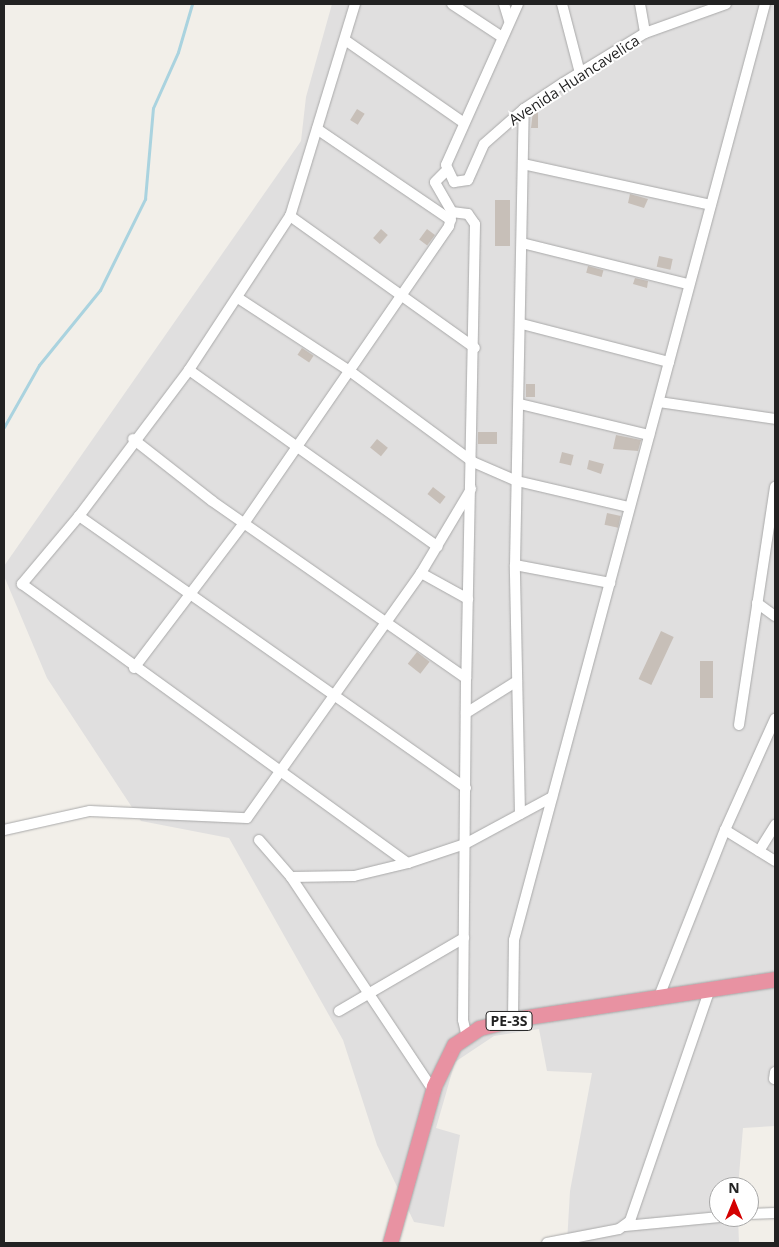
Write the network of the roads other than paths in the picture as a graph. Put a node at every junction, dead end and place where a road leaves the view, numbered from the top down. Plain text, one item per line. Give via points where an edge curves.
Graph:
1 (355, 4) edge
2 (452, 4) edge
3 (504, 4) edge
4 (518, 4) edge
5 (562, 4) edge
6 (640, 4) edge
7 (726, 4) edge
8 (765, 4) edge
9 (509, 20) junction
10 (645, 33) junction
11 (502, 37) junction
12 (345, 40) junction
13 (580, 73) junction
14 (524, 109) junction
15 (464, 124) junction
16 (317, 129) junction
17 (523, 164) junction
18 (447, 175) junction
19 (710, 205) junction
20 (290, 216) junction
21 (451, 216) junction
22 (522, 243) junction
23 (688, 284) junction
24 (399, 297) junction
25 (238, 298) junction
26 (522, 324) junction
27 (475, 348) junction
28 (668, 362) junction
29 (189, 370) junction
30 (351, 372) junction
31 (659, 402) junction
32 (520, 404) junction
33 (775, 419) edge
34 (648, 435) junction
35 (132, 440) junction
36 (297, 448) junction
37 (473, 462) junction
38 (517, 481) junction
39 (775, 487) edge
40 (471, 488) junction
41 (629, 506) junction
42 (79, 516) junction
43 (245, 522) junction
44 (438, 547) junction
45 (515, 566) junction
46 (421, 573) junction
47 (610, 583) junction
48 (191, 597) junction
49 (468, 599) junction
50 (757, 603) junction
51 (775, 616) edge
52 (385, 624) junction
53 (134, 668) junction
54 (466, 678) junction
55 (517, 681) junction
56 (334, 693) junction
57 (466, 713) junction
58 (775, 719) edge
59 (739, 725) dead end
60 (283, 772) junction
61 (466, 788) junction
62 (552, 798) junction
63 (520, 814) junction
64 (775, 825) edge
65 (4, 830) edge
66 (725, 830) junction
67 (259, 840) dead end
68 (465, 844) junction
69 (759, 850) junction
70 (775, 861) edge
71 (408, 863) junction
72 (290, 877) junction
73 (464, 938) junction
74 (775, 979) edge
75 (710, 989) junction
76 (370, 993) junction
77 (660, 994) junction
78 (339, 1011) dead end
79 (513, 1020) junction
80 (467, 1037) junction
81 (433, 1090) junction
82 (775, 1213) edge
83 (759, 1214) edge
84 (709, 1218) edge
85 (625, 1226) junction
86 (390, 1243) edge
87 (548, 1243) edge

1 - 12 street
2 - 11 street
3 - 9 street
4 - 9 street
5 - 13 street
6 - 10 street
7 - 10 street, Avenida Huancavelica
8 - 19 street
9 - 11 street
10 - 13 street, Avenida Huancavelica
11 - 15 street
12 - 15 street
12 - 16 street
13 - 14 street, Avenida Huancavelica
14 - 17 street
14 - 18 street, Avenida Huancavelica via 484,144 468,180
15 - 18 street
16 - 20 street
16 - 21 street
17 - 19 street
17 - 22 street
18 - 21 street via 435,182
19 - 23 street
20 - 24 street
20 - 25 street
21 - 24 street
21 - 27 street via 468,214 476,224
22 - 23 street
22 - 26 street
23 - 28 street
24 - 27 street
24 - 30 street
25 - 29 street
25 - 30 street
26 - 28 street
26 - 32 street
27 - 37 street
28 - 31 street
29 - 35 street
29 - 36 street
30 - 36 street
30 - 37 street
31 - 33 street
31 - 34 street
32 - 34 street
32 - 38 street
34 - 41 street
35 - 42 street
35 - 43 street
36 - 43 street
36 - 44 street
37 - 38 street
37 - 40 street
38 - 41 street
38 - 45 street
39 - 50 street
40 - 44 street
40 - 49 street
41 - 47 street
42 - 48 street
42 - 53 street via 22,584
43 - 48 street
43 - 52 street
44 - 46 street
45 - 47 street
45 - 55 street
46 - 49 street
46 - 52 street
47 - 62 street
48 - 53 street
48 - 56 street
49 - 54 street
50 - 51 street
50 - 59 street
52 - 54 street
52 - 56 street
53 - 60 street
54 - 57 street
55 - 57 street
55 - 63 street
56 - 60 street
56 - 61 street
57 - 61 street
58 - 66 street
60 - 65 street via 247,818 90,811
60 - 71 street
61 - 68 street
62 - 63 street
62 - 79 street via 514,940
63 - 68 street
64 - 69 street
66 - 69 street
66 - 77 street
67 - 72 street
68 - 71 street
68 - 73 street
69 - 70 street
71 - 72 street via 354,876
72 - 76 street
73 - 76 street
73 - 80 street
74 - 75 highway, PE-3S
75 - 77 highway, PE-3S
75 - 85 street
76 - 78 street
76 - 81 street
77 - 79 highway, PE-3S
79 - 80 highway, PE-3S via 479,1028
80 - 81 highway, PE-3S via 444,1060
81 - 86 highway, PE-3S
82 - 83 street
84 - 85 street
85 - 87 street

